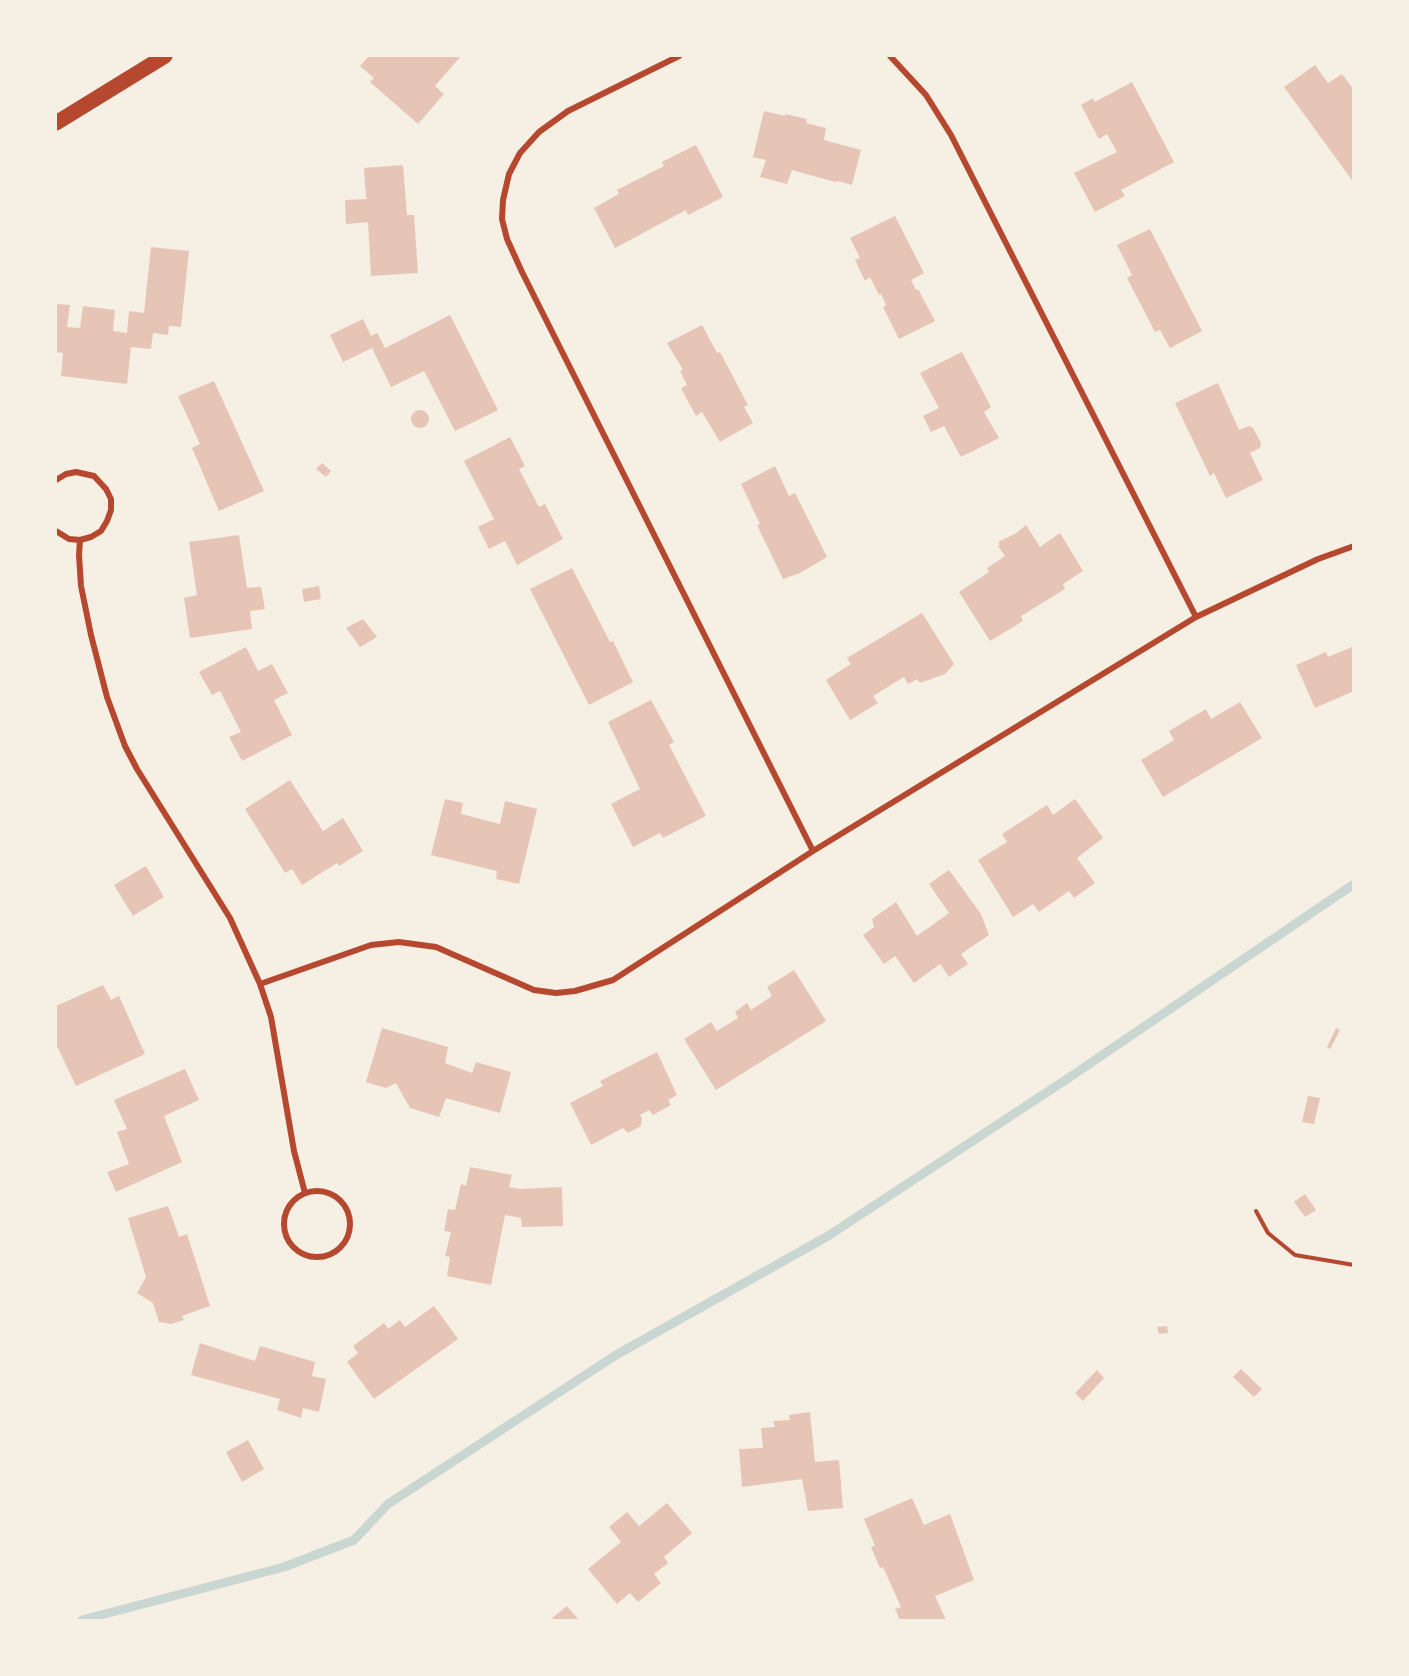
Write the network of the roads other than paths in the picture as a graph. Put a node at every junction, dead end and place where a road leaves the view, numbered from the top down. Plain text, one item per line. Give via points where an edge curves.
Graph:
1 (165, 56) edge
2 (679, 56) edge
3 (890, 56) edge
4 (56, 123) edge
5 (56, 480) edge
6 (56, 531) edge
7 (80, 540) junction
8 (1353, 546) edge
9 (1196, 617) junction
10 (813, 850) junction
11 (260, 984) junction
12 (305, 1193) junction

1 - 4 main road
2 - 10 street via 568,111 539,132 520,153 509,174 502,219 522,272
3 - 9 street via 926,95 951,135
5 - 7 street via 66,474 86,473 101,482 111,499 108,521 100,531
6 - 7 street
7 - 11 street via 81,586 91,635 107,697 126,746 230,918
8 - 9 street
9 - 10 street
10 - 11 street via 630,970 596,986 556,993 534,990 436,947 399,942 371,945
11 - 12 street via 271,1017
12 - 12 street via 335,1196 348,1212 349,1233 338,1250 328,1256 305,1256 288,1241 284,1219 295,1199

